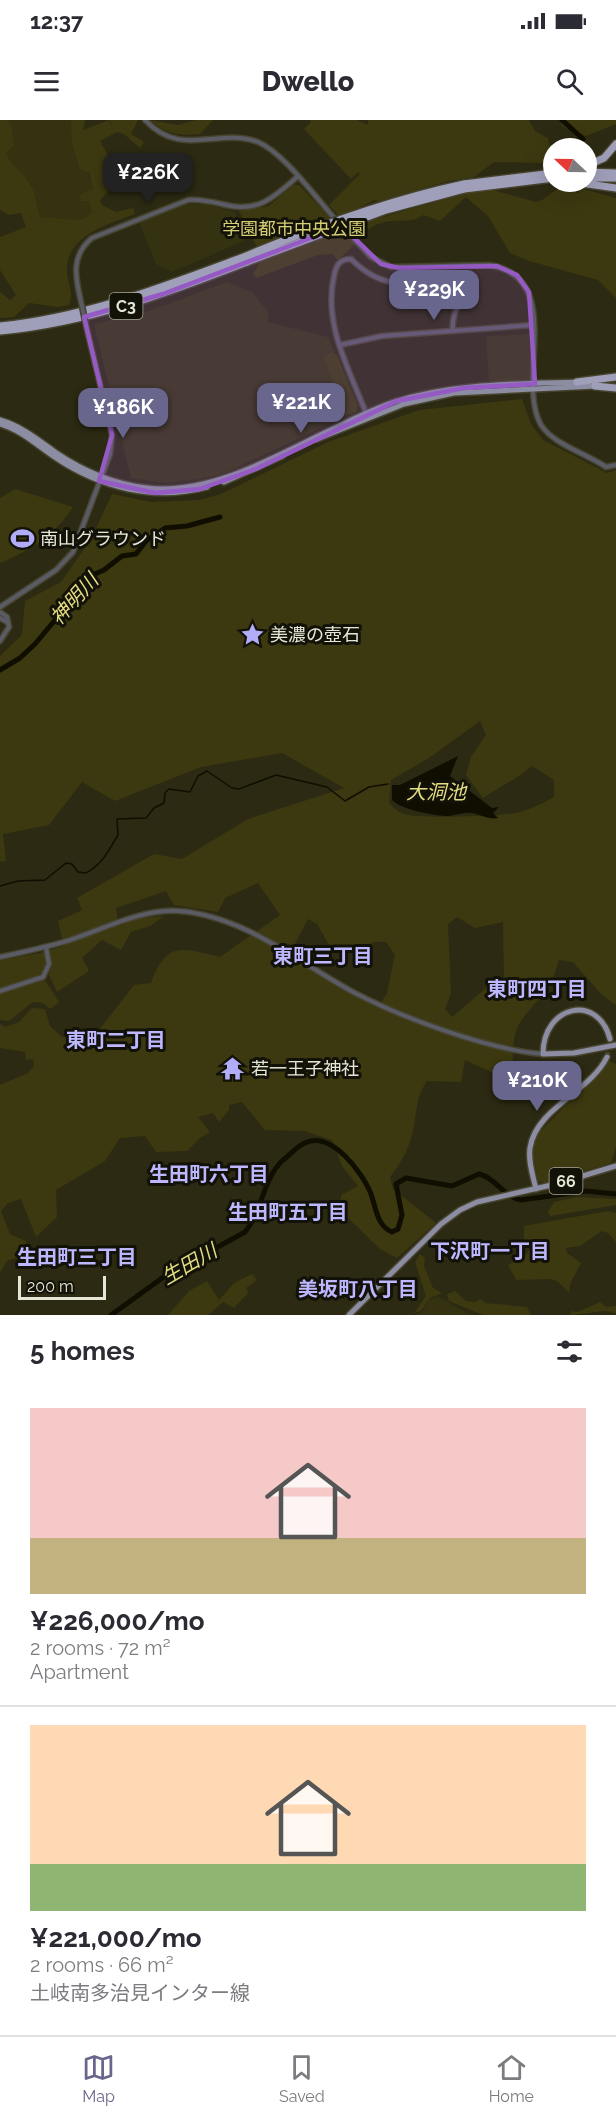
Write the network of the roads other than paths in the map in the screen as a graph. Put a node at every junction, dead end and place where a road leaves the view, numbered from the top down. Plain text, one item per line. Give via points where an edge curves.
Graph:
1 (145, 120) edge
2 (616, 144) edge
3 (597, 161) edge
4 (597, 172) edge
5 (543, 173) edge
6 (616, 173) edge
7 (297, 177) junction
8 (597, 178) edge
9 (616, 178) edge
10 (543, 179) edge
11 (597, 185) edge
12 (464, 187) junction
13 (616, 188) edge
14 (246, 259) junction
15 (533, 325) junction
16 (0, 326) edge
17 (0, 331) edge
18 (453, 331) junction
19 (340, 345) junction
20 (577, 382) joint
21 (616, 383) edge
22 (535, 386) junction
23 (595, 386) joint
24 (367, 415) junction
25 (0, 422) edge
26 (616, 465) edge
27 (100, 479) junction
28 (0, 605) edge
29 (0, 612) edge
30 (0, 618) edge
31 (0, 640) edge
32 (46, 947) junction
33 (0, 957) edge
34 (0, 991) edge
35 (610, 1039) dead end
36 (616, 1045) edge
37 (543, 1054) junction
38 (607, 1057) tunnel mouth
39 (616, 1166) edge
40 (536, 1189) junction
41 (349, 1315) edge

1 - 7 street via 177,140 235,139 261,144
2 - 3 highway
4 - 6 highway
5 - 12 highway, C3 via 486,180
7 - 15 street via 381,264 399,268 489,265 514,273 529,292
7 - 27 street, bridge via 257,206 188,201 92,238 81,250 75,266 112,435 110,454
8 - 9 highway
10 - 12 highway, C3
11 - 13 highway
12 - 14 highway, C3, bridge
14 - 16 highway, C3 via 115,304
14 - 17 highway, C3 via 118,308 54,324
15 - 18 street
15 - 22 street
18 - 19 street via 382,336
18 - 19 street via 453,313 466,291 467,274 392,283 372,277 351,259 344,259 337,265 329,298 330,316
19 - 24 street
20 - 21 highway
20 - 22 main road
21 - 23 highway
22 - 23 main road
22 - 24 main road via 453,393
22 - 26 street via 537,415 549,435 606,467
24 - 27 main road via 256,469 207,488 155,493
25 - 27 main road via 73,469
27 - 28 street via 76,544 52,570
29 - 31 street via 7,617 9,627
30 - 31 street via 8,626
32 - 33 street
32 - 34 street via 49,964 43,977
32 - 37 street via 140,915 168,911 200,914 262,938 384,1006 491,1045
35 - 37 main road via 593,1015 567,1012 547,1029
36 - 37 main road
38 - 40 main road via 534,1134 529,1155
39 - 40 main road, 66
40 - 41 main road, 66 via 468,1205 452,1215

